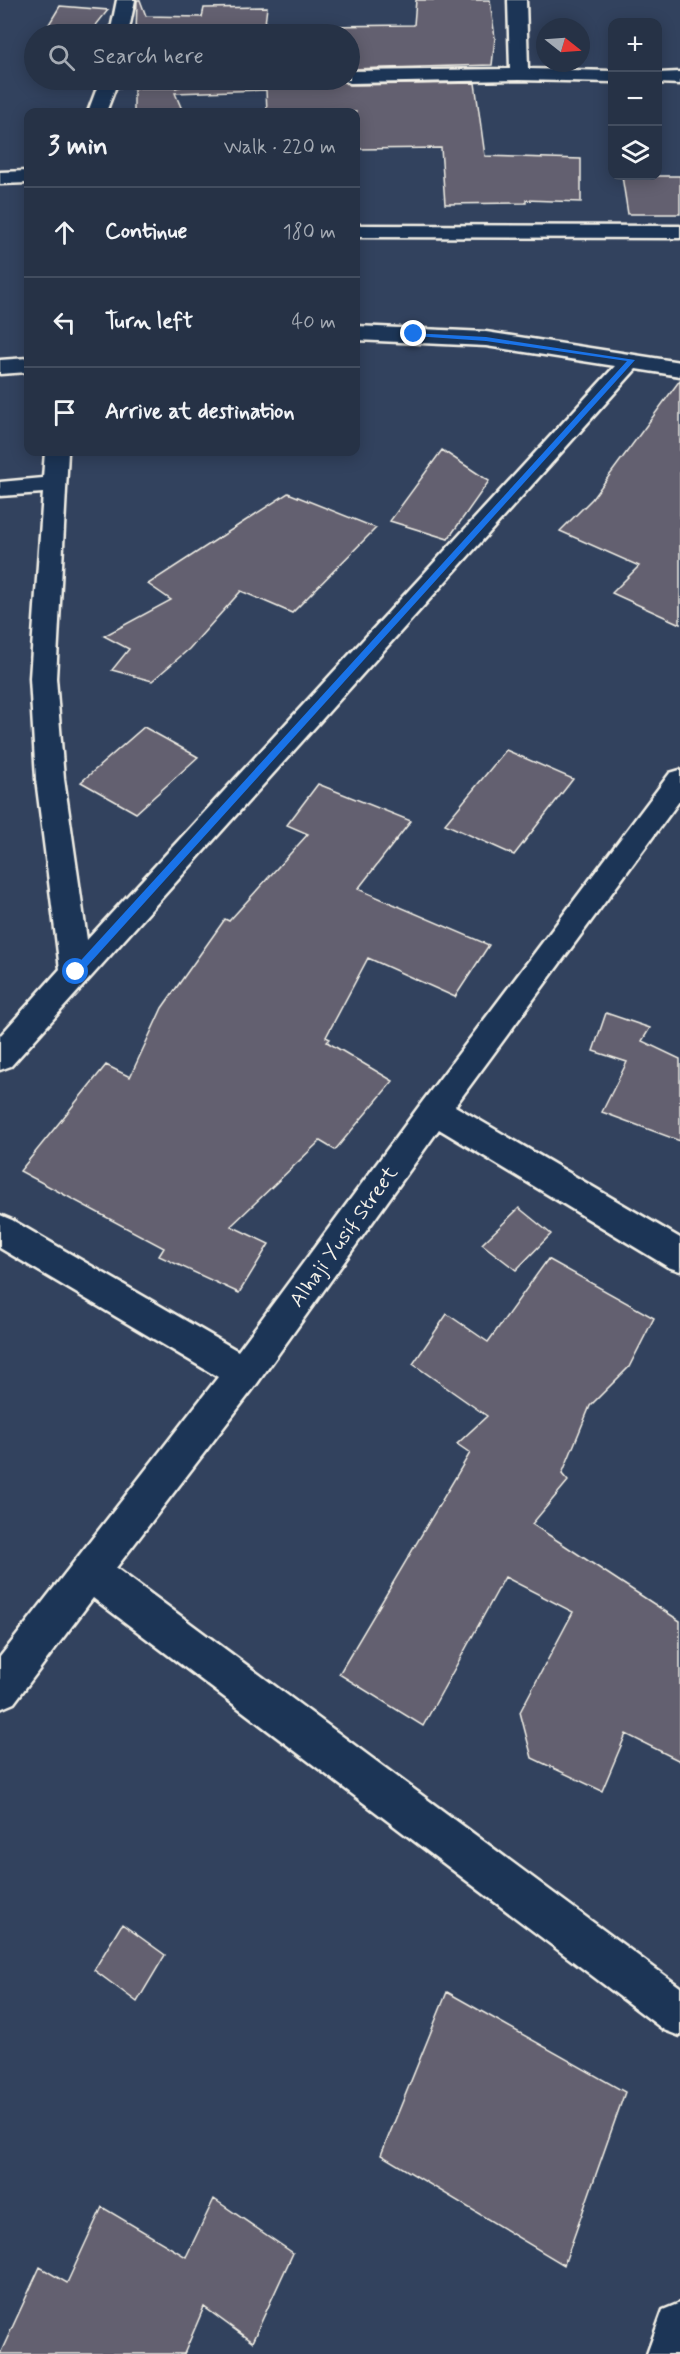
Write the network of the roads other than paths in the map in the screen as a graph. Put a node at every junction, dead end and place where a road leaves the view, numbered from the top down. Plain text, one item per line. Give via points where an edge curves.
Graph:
1 (126, 0) edge
2 (517, 0) edge
3 (121, 24) edge
4 (519, 74) junction
5 (608, 76) edge
6 (360, 77) edge
7 (662, 78) edge
8 (680, 78) edge
9 (105, 90) edge
10 (98, 108) edge
11 (24, 177) edge
12 (0, 178) edge
13 (360, 231) edge
14 (680, 232) edge
15 (360, 333) edge
16 (632, 360) junction
17 (24, 365) edge
18 (0, 367) edge
19 (680, 369) edge
20 (56, 456) edge
21 (55, 485) junction
22 (0, 489) edge
23 (680, 780) edge
24 (668, 819) edge
25 (76, 972) junction
26 (0, 1057) edge
27 (434, 1110) junction
28 (0, 1230) edge
29 (680, 1256) edge
30 (243, 1373) junction
31 (91, 1573) junction
32 (0, 1689) edge
33 (680, 2014) edge
34 (680, 2327) edge
35 (671, 2354) edge

1 - 3 street
2 - 4 street
4 - 5 street
4 - 6 street
7 - 8 street
9 - 10 street
11 - 12 street
13 - 14 street
15 - 16 street via 486,339
16 - 19 street
16 - 25 street
17 - 18 street
20 - 21 street
21 - 22 street
21 - 25 street via 43,678 50,779
23 - 24 street, Alhaji Yusif Street
24 - 27 street, Alhaji Yusif Street
25 - 26 street
27 - 29 street
27 - 30 street, Alhaji Yusif Street
28 - 30 street
30 - 31 street, Alhaji Yusif Street
31 - 32 street, Alhaji Yusif Street
31 - 33 street
34 - 35 street

